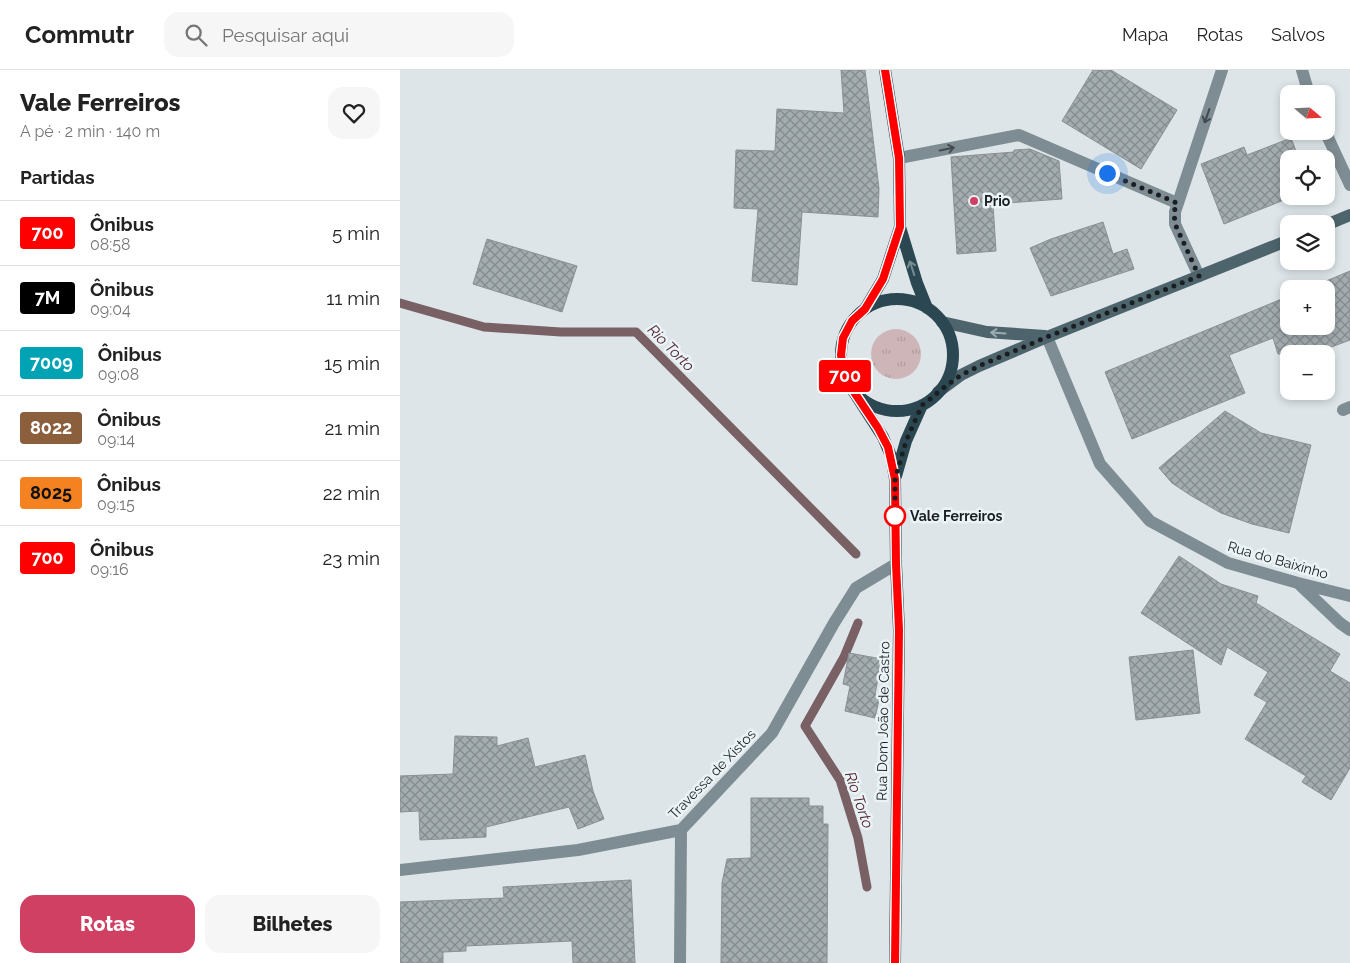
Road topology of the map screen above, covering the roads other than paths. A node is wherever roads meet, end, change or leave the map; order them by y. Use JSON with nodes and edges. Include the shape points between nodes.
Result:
{"nodes":[{"id":1,"x":885,"y":70,"type":"edge"},
{"id":2,"x":1222,"y":70,"type":"edge"},
{"id":3,"x":1302,"y":70,"type":"edge"},
{"id":4,"x":1306,"y":85,"type":"edge"},
{"id":5,"x":1329,"y":140,"type":"edge"},
{"id":6,"x":899,"y":158,"type":"junction"},
{"id":7,"x":1350,"y":184,"type":"edge"},
{"id":8,"x":1177,"y":203,"type":"junction"},
{"id":9,"x":1350,"y":215,"type":"edge"},
{"id":10,"x":1335,"y":221,"type":"edge"},
{"id":11,"x":900,"y":227,"type":"junction"},
{"id":12,"x":1280,"y":244,"type":"edge"},
{"id":13,"x":1199,"y":276,"type":"junction"},
{"id":14,"x":927,"y":308,"type":"junction"},
{"id":15,"x":865,"y":309,"type":"junction"},
{"id":16,"x":942,"y":322,"type":"junction"},
{"id":17,"x":1047,"y":337,"type":"junction"},
{"id":18,"x":852,"y":389,"type":"junction"},
{"id":19,"x":938,"y":392,"type":"junction"},
{"id":20,"x":922,"y":405,"type":"junction"},
{"id":21,"x":895,"y":479,"type":"junction"},
{"id":22,"x":896,"y":564,"type":"junction"},
{"id":23,"x":1298,"y":583,"type":"junction"},
{"id":24,"x":1350,"y":596,"type":"edge"},
{"id":25,"x":1350,"y":630,"type":"edge"},
{"id":26,"x":681,"y":830,"type":"junction"},
{"id":27,"x":400,"y":870,"type":"edge"},
{"id":28,"x":680,"y":963,"type":"edge"},
{"id":29,"x":896,"y":963,"type":"edge"}],
"edges":[{"from":1,"to":6,"type":"main road"},
{"from":2,"to":8,"type":"street","one_way":true},
{"from":3,"to":4,"type":"street"},
{"from":5,"to":7,"type":"street"},
{"from":6,"to":8,"type":"street","one_way":true,"via":[[1019,135]]},
{"from":6,"to":11,"type":"main road"},
{"from":8,"to":13,"type":"street","via":[[1175,224]]},
{"from":9,"to":10,"type":"main road"},
{"from":14,"to":11,"type":"main road","one_way":true},
{"from":11,"to":15,"type":"main road","via":[[883,279]]},
{"from":12,"to":13,"type":"main road"},
{"from":13,"to":17,"type":"main road"},
{"from":14,"to":15,"type":"main road","via":[[899,299],[881,301]]},
{"from":14,"to":16,"type":"main road"},
{"from":15,"to":18,"type":"main road","via":[[852,321],[843,338],[844,373]]},
{"from":17,"to":16,"type":"main road","one_way":true,"via":[[986,332]]},
{"from":16,"to":19,"type":"main road","via":[[949,334],[952,361],[949,375]]},
{"from":17,"to":19,"type":"main road","via":[[961,375]]},
{"from":17,"to":23,"type":"street","name":"Rua do Baixinho","via":[[1100,464],[1150,521],[1228,563]]},
{"from":18,"to":20,"type":"main road","via":[[881,409],[909,410]]},
{"from":18,"to":21,"type":"main road","name":"Rua Dom João de Castro","via":[[886,442]]},
{"from":19,"to":20,"type":"main road"},
{"from":20,"to":21,"type":"main road","name":"Rua Dom João de Castro","via":[[906,441]]},
{"from":21,"to":22,"type":"main road","name":"Rua Dom João de Castro"},
{"from":22,"to":26,"type":"street","name":"Travessa de Xistos","via":[[856,588],[772,733]]},
{"from":22,"to":29,"type":"main road","name":"Rua Dom João de Castro","via":[[899,640]]},
{"from":23,"to":24,"type":"street","name":"Rua do Baixinho"},
{"from":23,"to":25,"type":"street"},
{"from":26,"to":27,"type":"street","name":"Travessa de Xistos","via":[[578,850]]},
{"from":26,"to":28,"type":"street"}]}
